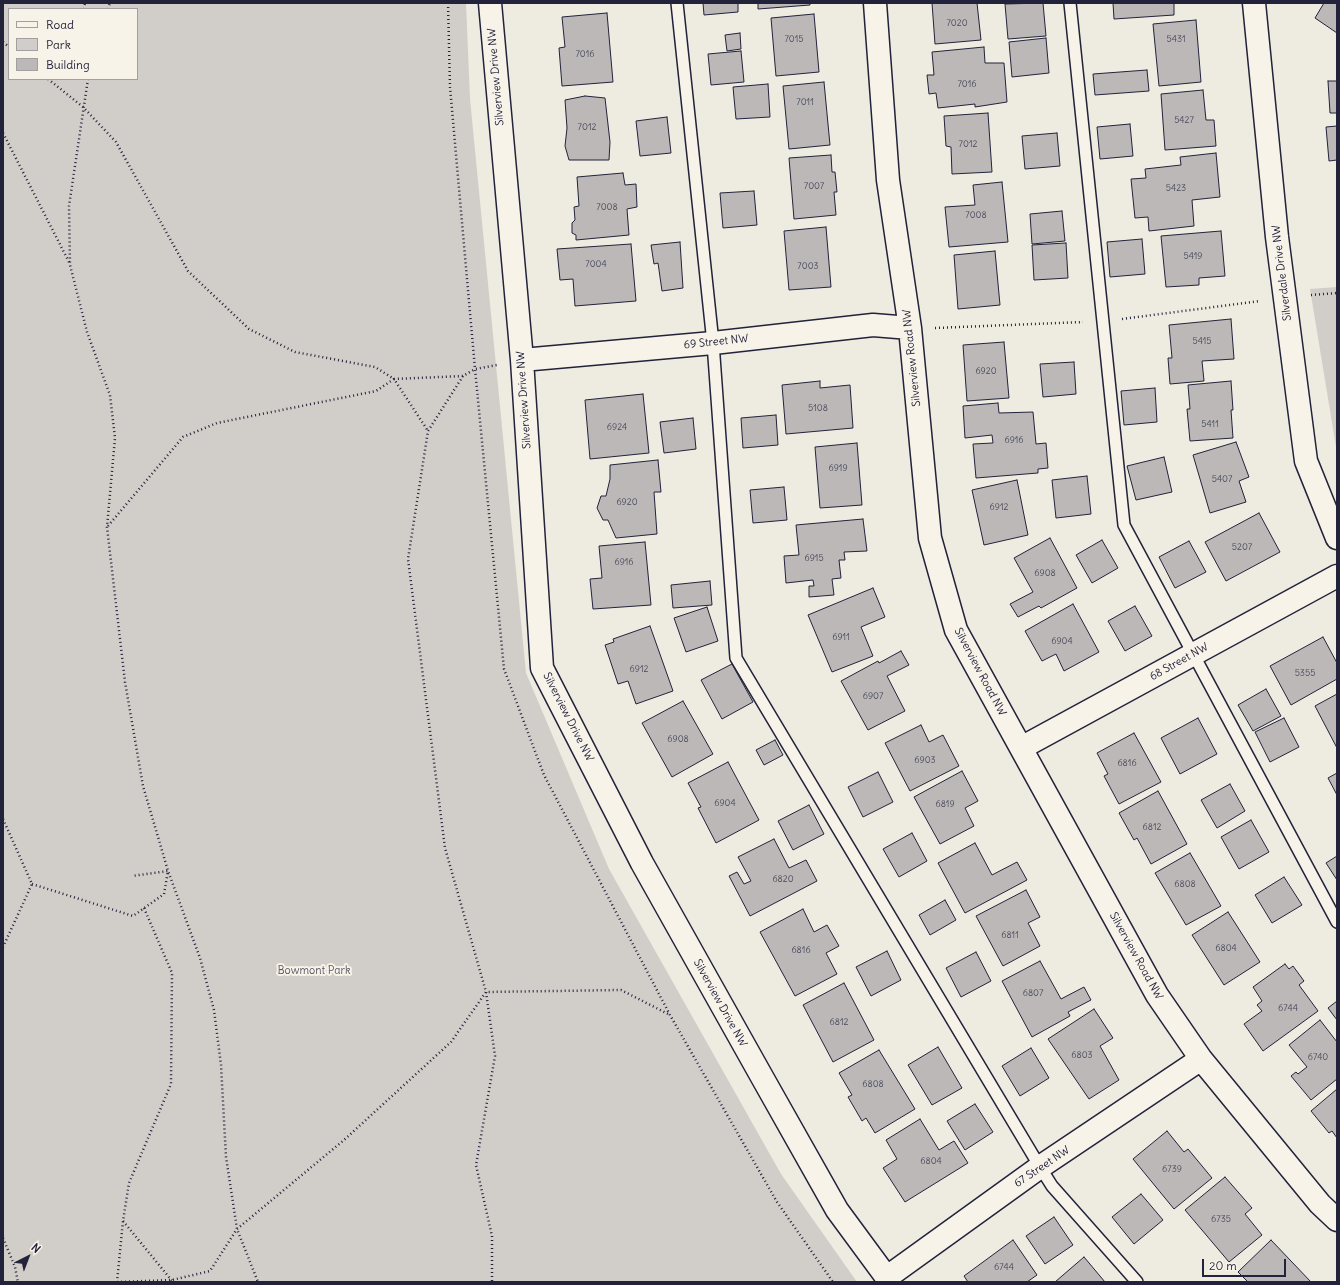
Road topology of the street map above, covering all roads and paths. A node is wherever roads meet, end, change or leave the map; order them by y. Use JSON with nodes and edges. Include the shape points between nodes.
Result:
{"nodes":[{"id":1,"x":448,"y":3,"type":"edge"},
{"id":2,"x":490,"y":3,"type":"edge"},
{"id":3,"x":677,"y":3,"type":"edge"},
{"id":4,"x":876,"y":3,"type":"edge"},
{"id":5,"x":1070,"y":3,"type":"edge"},
{"id":6,"x":1254,"y":3,"type":"edge"},
{"id":7,"x":49,"y":80,"type":"edge"},
{"id":8,"x":88,"y":80,"type":"edge"},
{"id":9,"x":83,"y":107,"type":"junction"},
{"id":10,"x":3,"y":133,"type":"edge"},
{"id":11,"x":70,"y":265,"type":"junction"},
{"id":12,"x":910,"y":328,"type":"junction"},
{"id":13,"x":713,"y":343,"type":"junction"},
{"id":14,"x":522,"y":360,"type":"junction"},
{"id":15,"x":474,"y":369,"type":"junction"},
{"id":16,"x":463,"y":376,"type":"junction"},
{"id":17,"x":394,"y":379,"type":"junction"},
{"id":18,"x":428,"y":431,"type":"junction"},
{"id":19,"x":107,"y":527,"type":"junction"},
{"id":20,"x":1337,"y":538,"type":"edge"},
{"id":21,"x":1337,"y":576,"type":"edge"},
{"id":22,"x":1192,"y":654,"type":"junction"},
{"id":23,"x":1021,"y":748,"type":"junction"},
{"id":24,"x":3,"y":819,"type":"edge"},
{"id":25,"x":168,"y":871,"type":"junction"},
{"id":26,"x":132,"y":876,"type":"dead end"},
{"id":27,"x":32,"y":884,"type":"junction"},
{"id":28,"x":144,"y":908,"type":"junction"},
{"id":29,"x":1337,"y":922,"type":"edge"},
{"id":30,"x":3,"y":946,"type":"edge"},
{"id":31,"x":486,"y":992,"type":"junction"},
{"id":32,"x":670,"y":1014,"type":"dead end"},
{"id":33,"x":1201,"y":1059,"type":"junction"},
{"id":34,"x":1040,"y":1168,"type":"junction"},
{"id":35,"x":1337,"y":1220,"type":"edge"},
{"id":36,"x":123,"y":1221,"type":"junction"},
{"id":37,"x":237,"y":1229,"type":"junction"},
{"id":38,"x":3,"y":1238,"type":"edge"},
{"id":39,"x":888,"y":1280,"type":"edge"},
{"id":40,"x":173,"y":1281,"type":"edge"},
{"id":41,"x":18,"y":1282,"type":"edge"},
{"id":42,"x":117,"y":1282,"type":"edge"},
{"id":43,"x":258,"y":1282,"type":"edge"},
{"id":44,"x":492,"y":1282,"type":"edge"},
{"id":45,"x":1137,"y":1282,"type":"edge"}],
"edges":[{"from":1,"to":15,"type":"path","via":[[450,87]]},
{"from":2,"to":14,"type":"street","name":"Silverview Drive NW"},
{"from":3,"to":13,"type":"lane"},
{"from":4,"to":12,"type":"street","name":"Silverview Road NW","via":[[888,180]]},
{"from":5,"to":22,"type":"lane","via":[[1124,525]]},
{"from":6,"to":20,"type":"street","name":"Silverdale Drive NW","via":[[1280,267],[1306,461]]},
{"from":7,"to":9,"type":"path"},
{"from":8,"to":9,"type":"path"},
{"from":9,"to":11,"type":"path","via":[[69,206]]},
{"from":9,"to":17,"type":"path","via":[[116,142],[188,271],[249,329],[296,352],[375,367]]},
{"from":10,"to":11,"type":"path"},
{"from":11,"to":19,"type":"path","via":[[87,332],[110,396],[115,438]]},
{"from":12,"to":13,"type":"street","name":"69 Street NW","via":[[873,325]]},
{"from":12,"to":23,"type":"street","name":"Silverview Road NW","via":[[930,538],[956,630]]},
{"from":13,"to":14,"type":"street","name":"69 Street NW"},
{"from":13,"to":34,"type":"lane","via":[[736,658]]},
{"from":14,"to":15,"type":"path"},
{"from":14,"to":39,"type":"street","name":"Silverview Drive NW","via":[[542,668],[642,863],[837,1210]]},
{"from":15,"to":16,"type":"path"},
{"from":16,"to":17,"type":"path"},
{"from":16,"to":18,"type":"path"},
{"from":17,"to":18,"type":"path"},
{"from":17,"to":19,"type":"path","via":[[376,391],[217,423],[183,436]]},
{"from":18,"to":31,"type":"path","via":[[408,559],[445,848]]},
{"from":19,"to":25,"type":"path","via":[[126,690],[143,786]]},
{"from":21,"to":22,"type":"street","name":"68 Street NW"},
{"from":22,"to":23,"type":"street","name":"68 Street NW"},
{"from":22,"to":29,"type":"lane"},
{"from":23,"to":33,"type":"street","name":"Silverview Road NW","via":[[1157,995]]},
{"from":24,"to":27,"type":"path"},
{"from":25,"to":26,"type":"path"},
{"from":25,"to":28,"type":"path","via":[[164,894]]},
{"from":25,"to":37,"type":"path","via":[[200,958],[214,1010],[221,1065],[226,1157]]},
{"from":27,"to":28,"type":"path","via":[[133,916]]},
{"from":27,"to":30,"type":"path"},
{"from":28,"to":36,"type":"path","via":[[172,973],[171,1084],[130,1183]]},
{"from":31,"to":32,"type":"path","via":[[621,990]]},
{"from":31,"to":37,"type":"path","via":[[451,1042],[344,1140]]},
{"from":31,"to":44,"type":"path","via":[[495,1056],[476,1165],[492,1236]]},
{"from":33,"to":34,"type":"street","name":"67 Street NW"},
{"from":33,"to":35,"type":"street","name":"Silverview Road NW","via":[[1320,1204]]},
{"from":34,"to":39,"type":"street","name":"67 Street NW"},
{"from":34,"to":45,"type":"lane","via":[[1052,1186]]},
{"from":36,"to":40,"type":"path"},
{"from":36,"to":42,"type":"path"},
{"from":37,"to":40,"type":"path","via":[[210,1271]]},
{"from":37,"to":43,"type":"path"},
{"from":38,"to":41,"type":"path","via":[[15,1267]]},
{"from":40,"to":42,"type":"path"}]}
